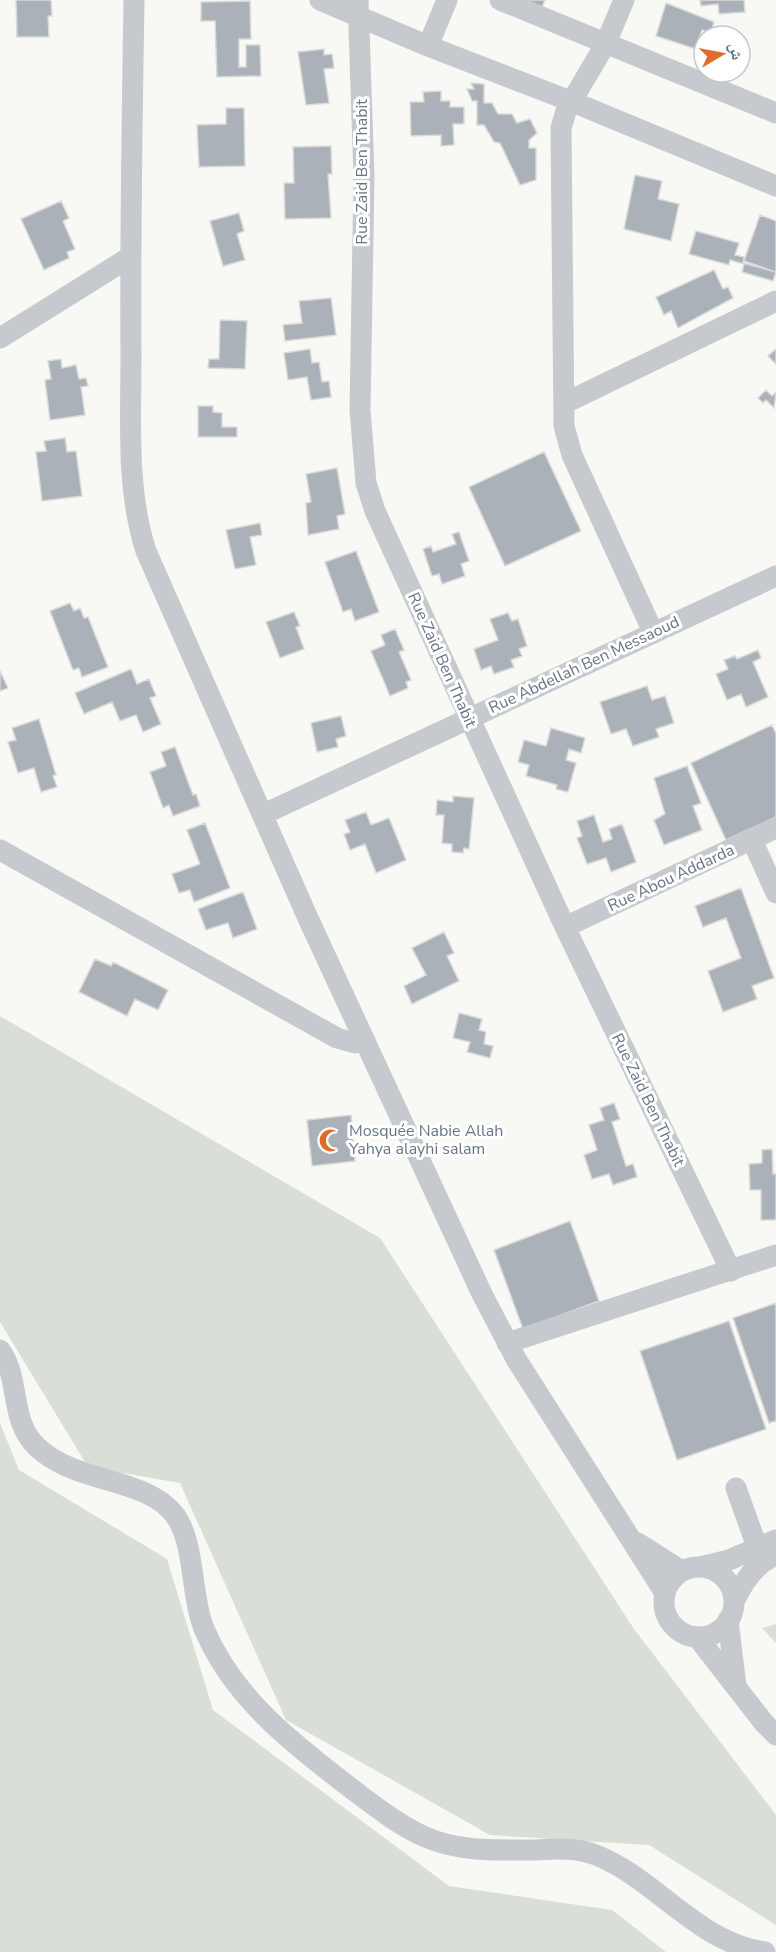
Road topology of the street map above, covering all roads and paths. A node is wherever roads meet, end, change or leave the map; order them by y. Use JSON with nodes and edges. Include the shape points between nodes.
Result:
{"nodes":[{"id":1,"x":134,"y":0,"type":"edge"},
{"id":2,"x":320,"y":0,"type":"edge"},
{"id":3,"x":447,"y":0,"type":"edge"},
{"id":4,"x":500,"y":0,"type":"edge"},
{"id":5,"x":624,"y":0,"type":"edge"},
{"id":6,"x":358,"y":7,"type":"edge"},
{"id":7,"x":606,"y":43,"type":"junction"},
{"id":8,"x":428,"y":46,"type":"junction"},
{"id":9,"x":573,"y":102,"type":"junction"},
{"id":10,"x":776,"y":113,"type":"edge"},
{"id":11,"x":776,"y":186,"type":"edge"},
{"id":12,"x":130,"y":257,"type":"junction"},
{"id":13,"x":776,"y":301,"type":"edge"},
{"id":14,"x":0,"y":338,"type":"edge"},
{"id":15,"x":565,"y":403,"type":"junction"},
{"id":16,"x":776,"y":576,"type":"edge"},
{"id":17,"x":653,"y":632,"type":"junction"},
{"id":18,"x":469,"y":720,"type":"junction"},
{"id":19,"x":262,"y":812,"type":"junction"},
{"id":20,"x":776,"y":828,"type":"edge"},
{"id":21,"x":752,"y":840,"type":"junction"},
{"id":22,"x":0,"y":850,"type":"edge"},
{"id":23,"x":776,"y":893,"type":"edge"},
{"id":24,"x":565,"y":927,"type":"junction"},
{"id":25,"x":365,"y":1040,"type":"junction"},
{"id":26,"x":776,"y":1255,"type":"edge"},
{"id":27,"x":731,"y":1271,"type":"junction"},
{"id":28,"x":507,"y":1343,"type":"junction"},
{"id":29,"x":0,"y":1350,"type":"edge"},
{"id":30,"x":736,"y":1488,"type":"dead end"},
{"id":31,"x":632,"y":1540,"type":"junction"},
{"id":32,"x":770,"y":1547,"type":"edge"},
{"id":33,"x":690,"y":1569,"type":"junction"},
{"id":34,"x":665,"y":1593,"type":"junction"},
{"id":35,"x":731,"y":1611,"type":"junction"},
{"id":36,"x":698,"y":1638,"type":"junction"},
{"id":37,"x":736,"y":1687,"type":"junction"},
{"id":38,"x":776,"y":1735,"type":"edge"},
{"id":39,"x":765,"y":1952,"type":"edge"}],
"edges":[{"from":1,"to":12,"type":"street"},
{"from":2,"to":6,"type":"street"},
{"from":3,"to":8,"type":"street"},
{"from":4,"to":7,"type":"street"},
{"from":5,"to":7,"type":"street"},
{"from":6,"to":8,"type":"street"},
{"from":6,"to":18,"type":"street","name":"Rue Zaid Ben Thabit","via":[[364,177],[360,410],[366,483]]},
{"from":7,"to":9,"type":"street"},
{"from":7,"to":10,"type":"street"},
{"from":8,"to":9,"type":"street"},
{"from":9,"to":11,"type":"street"},
{"from":9,"to":15,"type":"street","via":[[562,120],[560,140]]},
{"from":12,"to":14,"type":"street"},
{"from":12,"to":19,"type":"street","via":[[131,414],[138,522],[152,565]]},
{"from":13,"to":15,"type":"street"},
{"from":15,"to":17,"type":"street","via":[[564,426],[572,455]]},
{"from":16,"to":17,"type":"street","name":"Rue Abdellah Ben Messaoud"},
{"from":17,"to":18,"type":"street","name":"Rue Abdellah Ben Messaoud"},
{"from":18,"to":19,"type":"street","name":"Rue Abdellah Ben Messaoud"},
{"from":18,"to":24,"type":"street","name":"Rue Zaid Ben Thabit"},
{"from":19,"to":25,"type":"street"},
{"from":20,"to":21,"type":"street","name":"Rue Abou Addarda"},
{"from":21,"to":23,"type":"street"},
{"from":21,"to":24,"type":"street","name":"Rue Abou Addarda"},
{"from":22,"to":25,"type":"street","via":[[337,1038]]},
{"from":24,"to":27,"type":"street","name":"Rue Zaid Ben Thabit"},
{"from":25,"to":28,"type":"street"},
{"from":26,"to":27,"type":"street"},
{"from":27,"to":28,"type":"street"},
{"from":28,"to":31,"type":"street"},
{"from":29,"to":39,"type":"street","via":[[11,1373],[21,1423],[36,1447],[66,1468],[150,1496],[172,1511],[185,1538],[205,1631],[218,1654],[246,1696],[283,1735],[317,1762],[392,1819],[423,1836],[470,1849],[561,1848],[596,1856],[618,1867],[704,1929],[733,1944]]},
{"from":30,"to":32,"type":"street"},
{"from":31,"to":33,"type":"street"},
{"from":31,"to":34,"type":"street"},
{"from":32,"to":33,"type":"street"},
{"from":32,"to":35,"type":"street","via":[[743,1582]]},
{"from":33,"to":34,"type":"street","via":[[674,1577]]},
{"from":33,"to":35,"type":"street","via":[[717,1572],[724,1578],[730,1586]]},
{"from":34,"to":36,"type":"street","via":[[669,1620],[681,1633]]},
{"from":35,"to":36,"type":"street","via":[[716,1633]]},
{"from":35,"to":37,"type":"street"},
{"from":36,"to":37,"type":"street"},
{"from":37,"to":38,"type":"street"}]}
